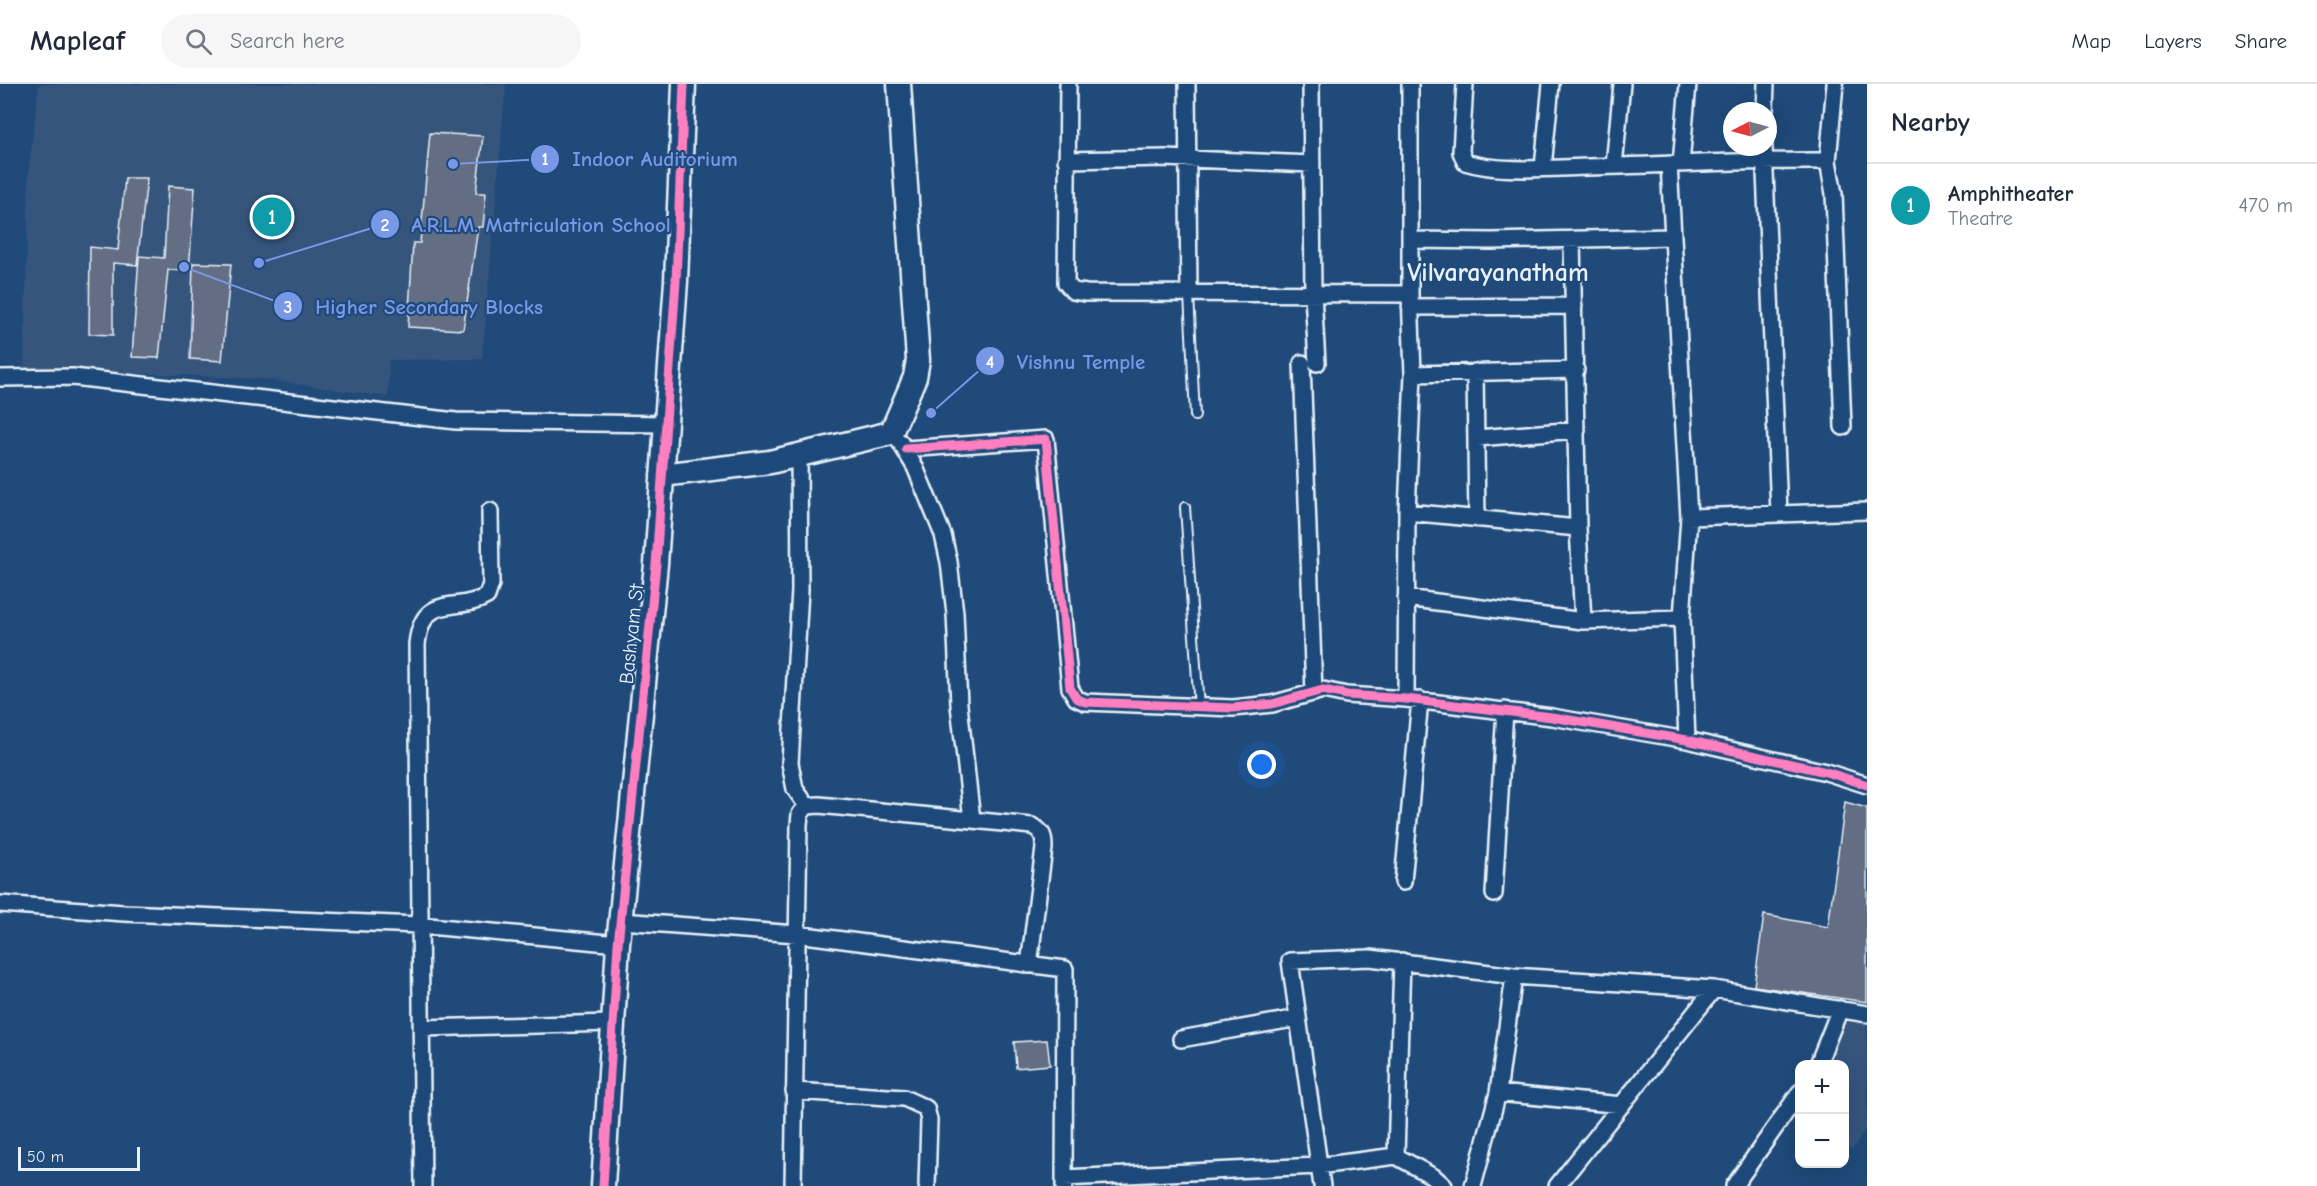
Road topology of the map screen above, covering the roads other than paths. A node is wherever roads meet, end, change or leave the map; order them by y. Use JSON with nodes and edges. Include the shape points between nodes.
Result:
{"nodes":[{"id":1,"x":684,"y":84,"type":"edge"},
{"id":2,"x":899,"y":84,"type":"edge"},
{"id":3,"x":1068,"y":84,"type":"edge"},
{"id":4,"x":1187,"y":84,"type":"edge"},
{"id":5,"x":1311,"y":84,"type":"edge"},
{"id":6,"x":1410,"y":84,"type":"edge"},
{"id":7,"x":1465,"y":84,"type":"edge"},
{"id":8,"x":1551,"y":84,"type":"edge"},
{"id":9,"x":1622,"y":84,"type":"edge"},
{"id":10,"x":1688,"y":84,"type":"edge"},
{"id":11,"x":1766,"y":84,"type":"edge"},
{"id":12,"x":1835,"y":84,"type":"edge"},
{"id":13,"x":1765,"y":102,"type":"edge"},
{"id":14,"x":1777,"y":155,"type":"edge"},
{"id":15,"x":1740,"y":156,"type":"edge"},
{"id":16,"x":1764,"y":156,"type":"edge"},
{"id":17,"x":1186,"y":159,"type":"junction"},
{"id":18,"x":1066,"y":160,"type":"junction"},
{"id":19,"x":1828,"y":161,"type":"junction"},
{"id":20,"x":1312,"y":164,"type":"junction"},
{"id":21,"x":1675,"y":164,"type":"junction"},
{"id":22,"x":1614,"y":166,"type":"junction"},
{"id":23,"x":1543,"y":168,"type":"junction"},
{"id":24,"x":1673,"y":237,"type":"junction"},
{"id":25,"x":1572,"y":239,"type":"junction"},
{"id":26,"x":1412,"y":240,"type":"junction"},
{"id":27,"x":1189,"y":294,"type":"junction"},
{"id":28,"x":1313,"y":294,"type":"junction"},
{"id":29,"x":1410,"y":301,"type":"junction"},
{"id":30,"x":1574,"y":306,"type":"junction"},
{"id":31,"x":1576,"y":370,"type":"junction"},
{"id":32,"x":1475,"y":372,"type":"junction"},
{"id":33,"x":1413,"y":374,"type":"junction"},
{"id":34,"x":0,"y":378,"type":"edge"},
{"id":35,"x":1195,"y":417,"type":"dead end"},
{"id":36,"x":665,"y":424,"type":"junction"},
{"id":37,"x":1842,"y":427,"type":"dead end"},
{"id":38,"x":1577,"y":430,"type":"junction"},
{"id":39,"x":891,"y":433,"type":"junction"},
{"id":40,"x":1477,"y":438,"type":"junction"},
{"id":41,"x":906,"y":449,"type":"junction"},
{"id":42,"x":799,"y":456,"type":"junction"},
{"id":43,"x":662,"y":475,"type":"junction"},
{"id":44,"x":1185,"y":507,"type":"dead end"},
{"id":45,"x":490,"y":511,"type":"dead end"},
{"id":46,"x":1867,"y":511,"type":"edge"},
{"id":47,"x":1407,"y":512,"type":"junction"},
{"id":48,"x":1779,"y":513,"type":"junction"},
{"id":49,"x":1689,"y":517,"type":"junction"},
{"id":50,"x":1477,"y":519,"type":"junction"},
{"id":51,"x":1578,"y":528,"type":"junction"},
{"id":52,"x":1406,"y":598,"type":"junction"},
{"id":53,"x":1682,"y":618,"type":"junction"},
{"id":54,"x":1583,"y":621,"type":"junction"},
{"id":55,"x":1314,"y":693,"type":"junction"},
{"id":56,"x":1413,"y":699,"type":"junction"},
{"id":57,"x":1199,"y":708,"type":"junction"},
{"id":58,"x":1505,"y":710,"type":"junction"},
{"id":59,"x":1687,"y":740,"type":"junction"},
{"id":60,"x":1867,"y":785,"type":"edge"},
{"id":61,"x":807,"y":806,"type":"junction"},
{"id":62,"x":972,"y":820,"type":"junction"},
{"id":63,"x":1403,"y":882,"type":"dead end"},
{"id":64,"x":1494,"y":894,"type":"dead end"},
{"id":65,"x":0,"y":904,"type":"edge"},
{"id":66,"x":621,"y":921,"type":"junction"},
{"id":67,"x":419,"y":925,"type":"junction"},
{"id":68,"x":797,"y":934,"type":"junction"},
{"id":69,"x":618,"y":944,"type":"junction"},
{"id":70,"x":1402,"y":961,"type":"junction"},
{"id":71,"x":1029,"y":964,"type":"junction"},
{"id":72,"x":1514,"y":976,"type":"junction"},
{"id":73,"x":1714,"y":989,"type":"junction"},
{"id":74,"x":1840,"y":1009,"type":"junction"},
{"id":75,"x":1867,"y":1014,"type":"edge"},
{"id":76,"x":1298,"y":1018,"type":"junction"},
{"id":77,"x":612,"y":1023,"type":"junction"},
{"id":78,"x":421,"y":1028,"type":"junction"},
{"id":79,"x":1181,"y":1039,"type":"dead end"},
{"id":80,"x":1820,"y":1060,"type":"edge"},
{"id":81,"x":794,"y":1092,"type":"junction"},
{"id":82,"x":1498,"y":1093,"type":"junction"},
{"id":83,"x":1795,"y":1099,"type":"edge"},
{"id":84,"x":1622,"y":1105,"type":"junction"},
{"id":85,"x":1396,"y":1155,"type":"junction"},
{"id":86,"x":1318,"y":1166,"type":"junction"},
{"id":87,"x":1064,"y":1182,"type":"edge"},
{"id":88,"x":423,"y":1186,"type":"edge"},
{"id":89,"x":603,"y":1186,"type":"edge"},
{"id":90,"x":793,"y":1186,"type":"edge"},
{"id":91,"x":927,"y":1186,"type":"edge"},
{"id":92,"x":1322,"y":1186,"type":"edge"},
{"id":93,"x":1444,"y":1186,"type":"edge"},
{"id":94,"x":1473,"y":1186,"type":"edge"},
{"id":95,"x":1557,"y":1186,"type":"edge"},
{"id":96,"x":1734,"y":1186,"type":"edge"}],
"edges":[{"from":1,"to":36,"type":"street","name":"Bashyam St","via":[[676,281]]},
{"from":2,"to":39,"type":"street","via":[[918,360],[915,377]]},
{"from":3,"to":18,"type":"street"},
{"from":4,"to":17,"type":"street"},
{"from":5,"to":20,"type":"street"},
{"from":6,"to":26,"type":"street"},
{"from":7,"to":23,"type":"street","via":[[1461,152],[1465,162],[1476,166]]},
{"from":8,"to":23,"type":"street"},
{"from":9,"to":22,"type":"street"},
{"from":10,"to":21,"type":"street"},
{"from":11,"to":13,"type":"street"},
{"from":12,"to":19,"type":"street"},
{"from":14,"to":19,"type":"street"},
{"from":15,"to":21,"type":"street"},
{"from":16,"to":48,"type":"street"},
{"from":17,"to":18,"type":"street"},
{"from":17,"to":20,"type":"street"},
{"from":17,"to":27,"type":"street"},
{"from":18,"to":27,"type":"street","via":[[1066,283],[1073,291]]},
{"from":19,"to":37,"type":"street","via":[[1834,194]]},
{"from":20,"to":28,"type":"street"},
{"from":21,"to":22,"type":"street"},
{"from":21,"to":24,"type":"street"},
{"from":22,"to":23,"type":"street"},
{"from":24,"to":25,"type":"street"},
{"from":24,"to":49,"type":"street"},
{"from":25,"to":26,"type":"street"},
{"from":25,"to":30,"type":"street"},
{"from":26,"to":29,"type":"street"},
{"from":27,"to":28,"type":"street"},
{"from":27,"to":35,"type":"lane"},
{"from":28,"to":29,"type":"street"},
{"from":28,"to":55,"type":"street","via":[[1310,363]]},
{"from":29,"to":30,"type":"street"},
{"from":29,"to":33,"type":"street"},
{"from":30,"to":31,"type":"street"},
{"from":31,"to":32,"type":"street"},
{"from":31,"to":38,"type":"street"},
{"from":32,"to":33,"type":"street"},
{"from":32,"to":40,"type":"street"},
{"from":33,"to":47,"type":"street"},
{"from":34,"to":36,"type":"street","via":[[73,377],[456,421]]},
{"from":36,"to":43,"type":"street","name":"Bashyam St"},
{"from":38,"to":40,"type":"street"},
{"from":38,"to":51,"type":"street"},
{"from":39,"to":41,"type":"street"},
{"from":39,"to":42,"type":"street"},
{"from":40,"to":50,"type":"street"},
{"from":41,"to":57,"type":"street","via":[[1046,439],[1070,688],[1076,698],[1085,702]]},
{"from":41,"to":62,"type":"street","via":[[943,535],[949,562]]},
{"from":42,"to":43,"type":"street"},
{"from":42,"to":61,"type":"street","via":[[800,590],[790,762],[795,789]]},
{"from":43,"to":66,"type":"street","name":"Bashyam St"},
{"from":44,"to":57,"type":"lane"},
{"from":45,"to":67,"type":"street","via":[[491,584],[487,596],[478,602],[440,606],[418,628]]},
{"from":46,"to":48,"type":"street"},
{"from":47,"to":50,"type":"street"},
{"from":47,"to":52,"type":"street"},
{"from":48,"to":49,"type":"street"},
{"from":49,"to":53,"type":"street"},
{"from":50,"to":51,"type":"street"},
{"from":51,"to":54,"type":"street"},
{"from":52,"to":54,"type":"street"},
{"from":52,"to":56,"type":"street"},
{"from":53,"to":54,"type":"street"},
{"from":53,"to":59,"type":"street"},
{"from":55,"to":56,"type":"street","via":[[1323,690]]},
{"from":55,"to":57,"type":"street","via":[[1272,704]]},
{"from":56,"to":58,"type":"street"},
{"from":56,"to":63,"type":"street"},
{"from":58,"to":59,"type":"street"},
{"from":58,"to":64,"type":"street"},
{"from":59,"to":60,"type":"street"},
{"from":61,"to":62,"type":"street"},
{"from":61,"to":68,"type":"street","via":[[800,814],[799,825]]},
{"from":62,"to":71,"type":"street","via":[[1032,826],[1044,838]]},
{"from":65,"to":67,"type":"street"},
{"from":66,"to":68,"type":"street"},
{"from":66,"to":69,"type":"street","name":"Bashyam St"},
{"from":67,"to":69,"type":"street"},
{"from":67,"to":78,"type":"street"},
{"from":68,"to":71,"type":"street"},
{"from":68,"to":81,"type":"street"},
{"from":69,"to":77,"type":"street","name":"Bashyam St"},
{"from":70,"to":72,"type":"street"},
{"from":70,"to":76,"type":"street","via":[[1290,961]]},
{"from":70,"to":85,"type":"street"},
{"from":71,"to":87,"type":"street","via":[[1065,969]]},
{"from":72,"to":73,"type":"street"},
{"from":72,"to":82,"type":"street"},
{"from":73,"to":74,"type":"street"},
{"from":73,"to":84,"type":"street"},
{"from":74,"to":75,"type":"street"},
{"from":74,"to":80,"type":"street"},
{"from":76,"to":79,"type":"street"},
{"from":76,"to":86,"type":"street"},
{"from":77,"to":78,"type":"street"},
{"from":77,"to":89,"type":"street","name":"Bashyam St"},
{"from":78,"to":88,"type":"street"},
{"from":81,"to":90,"type":"street"},
{"from":81,"to":91,"type":"street","via":[[904,1098],[926,1108]]},
{"from":82,"to":84,"type":"street"},
{"from":82,"to":94,"type":"street"},
{"from":83,"to":96,"type":"street"},
{"from":84,"to":95,"type":"street"},
{"from":85,"to":86,"type":"street"},
{"from":85,"to":93,"type":"street"},
{"from":86,"to":87,"type":"street"},
{"from":86,"to":92,"type":"street"}]}
